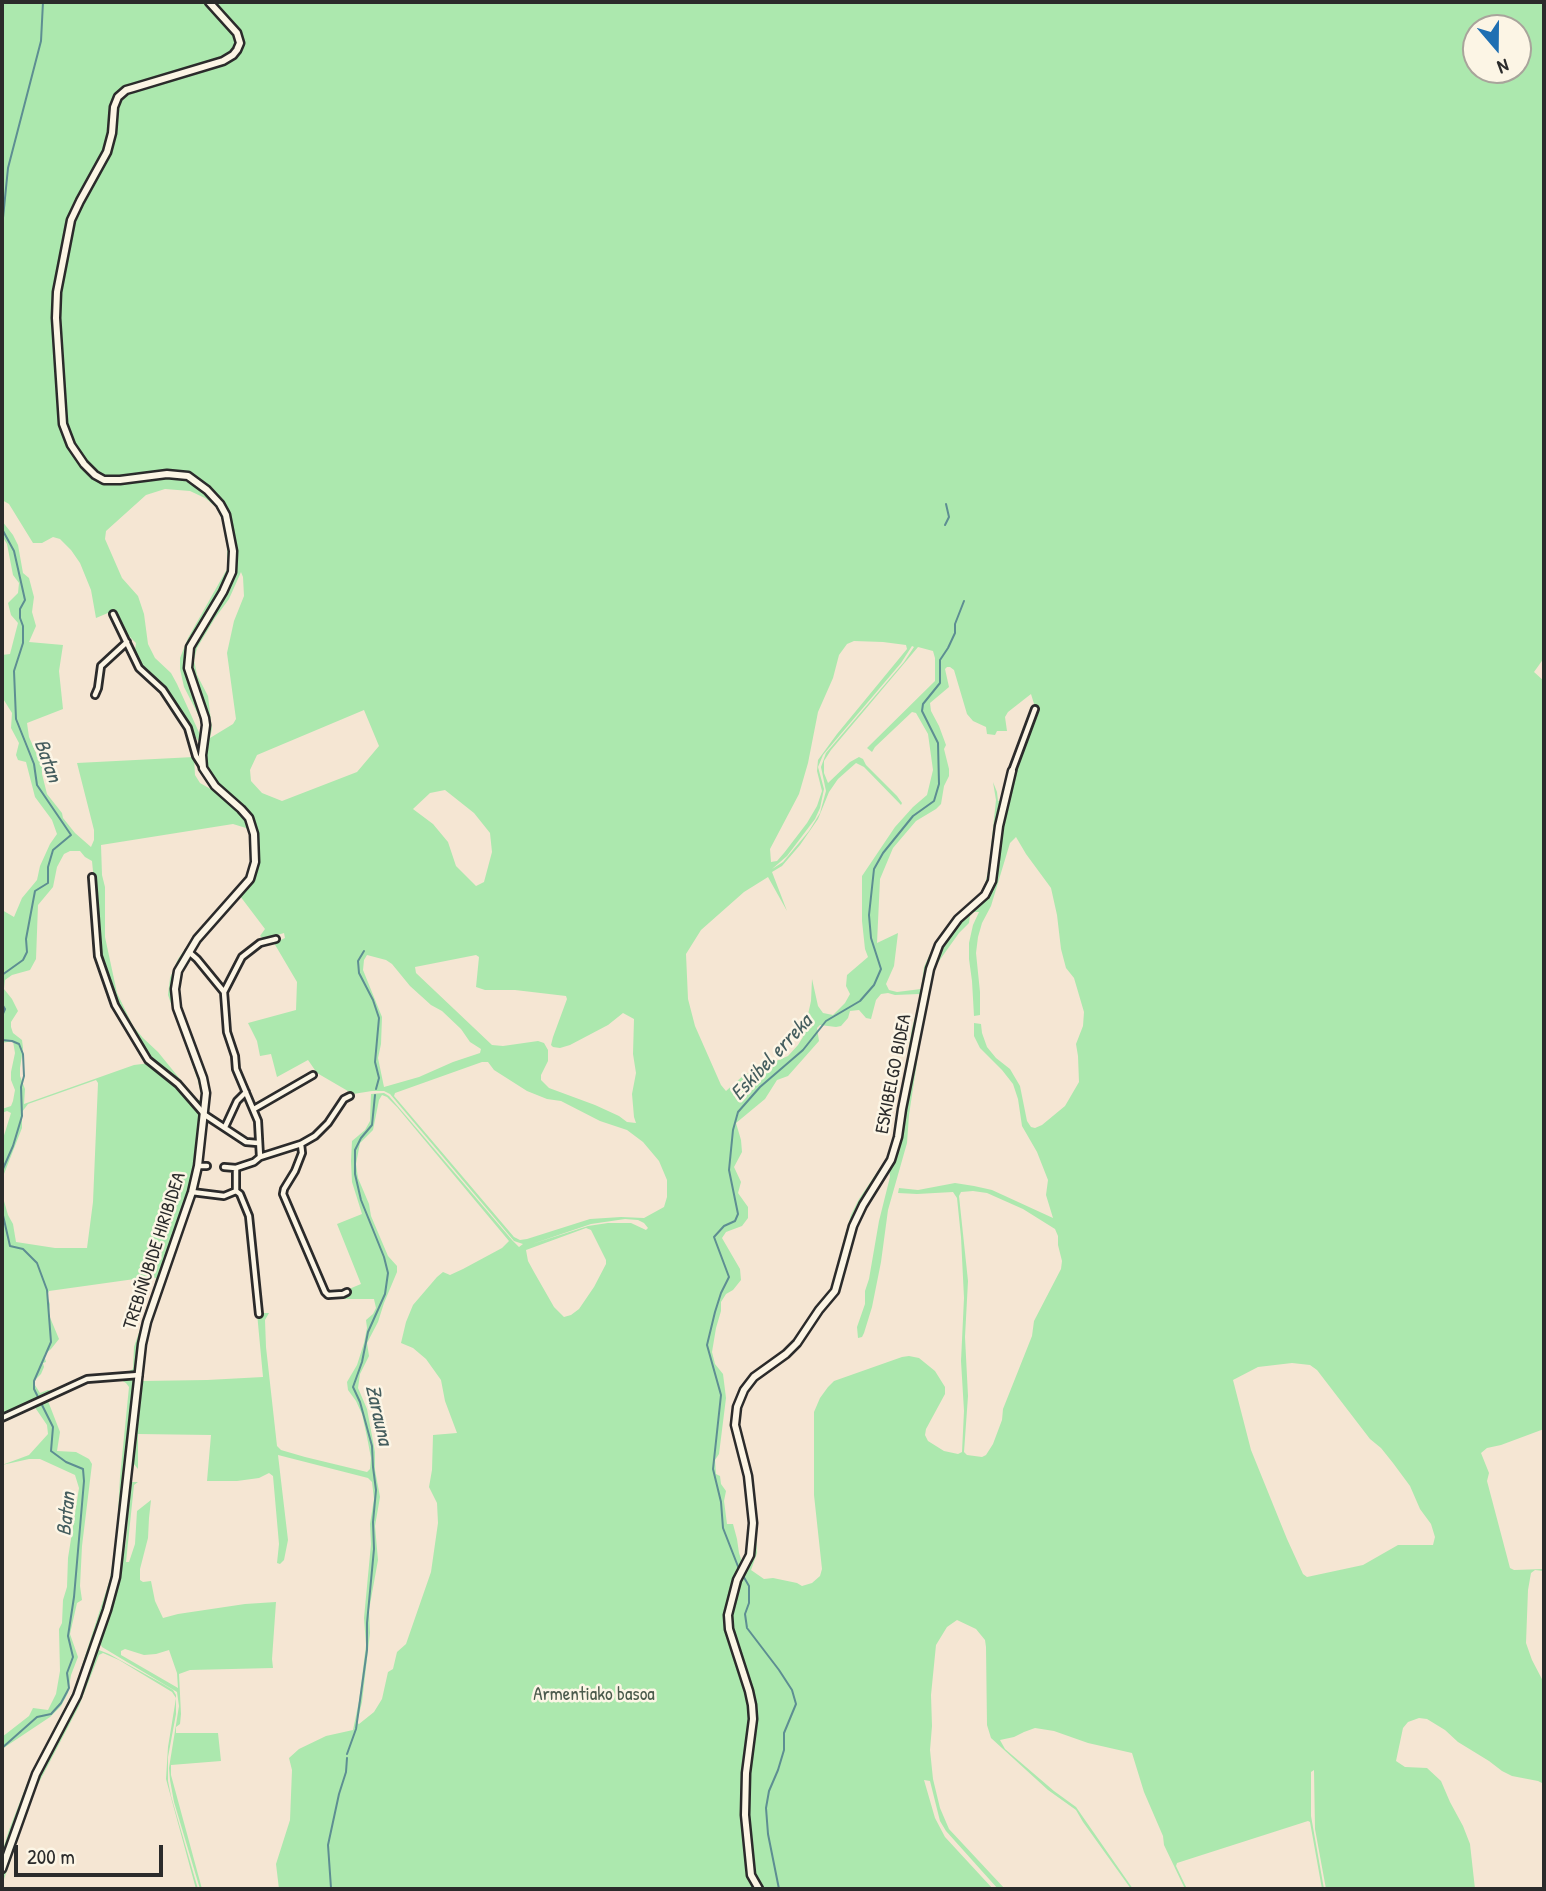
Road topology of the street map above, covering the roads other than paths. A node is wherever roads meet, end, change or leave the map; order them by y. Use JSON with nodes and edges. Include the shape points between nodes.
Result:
{"nodes":[{"id":1,"x":209,"y":2,"type":"edge"},
{"id":2,"x":113,"y":614,"type":"dead end"},
{"id":3,"x":127,"y":642,"type":"junction"},
{"id":4,"x":95,"y":695,"type":"dead end"},
{"id":5,"x":1035,"y":709,"type":"dead end"},
{"id":6,"x":203,"y":768,"type":"junction"},
{"id":7,"x":1012,"y":771,"type":"joint"},
{"id":8,"x":92,"y":877,"type":"dead end"},
{"id":9,"x":276,"y":939,"type":"dead end"},
{"id":10,"x":188,"y":951,"type":"junction"},
{"id":11,"x":224,"y":992,"type":"junction"},
{"id":12,"x":313,"y":1075,"type":"dead end"},
{"id":13,"x":246,"y":1092,"type":"junction"},
{"id":14,"x":350,"y":1096,"type":"dead end"},
{"id":15,"x":254,"y":1109,"type":"junction"},
{"id":16,"x":205,"y":1115,"type":"junction"},
{"id":17,"x":225,"y":1127,"type":"junction"},
{"id":18,"x":258,"y":1143,"type":"junction"},
{"id":19,"x":301,"y":1144,"type":"junction"},
{"id":20,"x":260,"y":1157,"type":"junction"},
{"id":21,"x":198,"y":1166,"type":"junction"},
{"id":22,"x":207,"y":1166,"type":"dead end"},
{"id":23,"x":224,"y":1167,"type":"dead end"},
{"id":24,"x":236,"y":1168,"type":"junction"},
{"id":25,"x":236,"y":1191,"type":"junction"},
{"id":26,"x":192,"y":1192,"type":"junction"},
{"id":27,"x":346,"y":1292,"type":"dead end"},
{"id":28,"x":259,"y":1314,"type":"dead end"},
{"id":29,"x":139,"y":1375,"type":"junction"},
{"id":30,"x":2,"y":1418,"type":"edge"},
{"id":31,"x":2,"y":1869,"type":"edge"},
{"id":32,"x":759,"y":1889,"type":"edge"}],
"edges":[{"from":1,"to":6,"type":"street","via":[[237,33],[237,50],[223,61],[126,90],[118,97],[107,152],[71,219],[56,311],[63,424],[84,464],[104,480],[175,473],[188,476],[208,489],[226,515],[232,572],[193,641],[187,661],[205,718]]},
{"from":2,"to":3,"type":"street"},
{"from":3,"to":4,"type":"street","via":[[101,666]]},
{"from":3,"to":6,"type":"street","via":[[139,668],[176,709]]},
{"from":5,"to":7,"type":"street"},
{"from":6,"to":10,"type":"street","name":"TREBIÑUBIDE HIRIBIDEA","via":[[249,818],[256,856],[250,879]]},
{"from":7,"to":32,"type":"street","name":"ESKIBELGO BIDEA","via":[[992,881],[985,895],[958,919],[939,945],[930,969],[898,1137],[891,1160],[853,1226],[835,1292],[797,1343],[754,1377],[737,1407],[734,1425],[746,1466],[753,1523],[750,1555],[737,1580],[728,1615],[752,1705],[744,1815],[751,1875]]},
{"from":8,"to":16,"type":"street","via":[[98,956],[115,1005],[148,1060],[178,1084]]},
{"from":9,"to":11,"type":"street","via":[[245,953]]},
{"from":10,"to":11,"type":"street"},
{"from":10,"to":16,"type":"street","name":"TREBIÑUBIDE HIRIBIDEA","via":[[175,989],[203,1078]]},
{"from":11,"to":13,"type":"street","via":[[227,1032]]},
{"from":12,"to":15,"type":"street"},
{"from":13,"to":15,"type":"street"},
{"from":13,"to":17,"type":"street"},
{"from":14,"to":19,"type":"street","via":[[328,1124]]},
{"from":15,"to":18,"type":"street"},
{"from":16,"to":17,"type":"street"},
{"from":16,"to":21,"type":"street","name":"TREBIÑUBIDE HIRIBIDEA"},
{"from":17,"to":18,"type":"street","via":[[246,1142]]},
{"from":18,"to":20,"type":"street"},
{"from":19,"to":20,"type":"street"},
{"from":19,"to":27,"type":"street","via":[[302,1153],[283,1194],[325,1292]]},
{"from":20,"to":24,"type":"street"},
{"from":21,"to":22,"type":"street"},
{"from":21,"to":26,"type":"street","name":"TREBIÑUBIDE HIRIBIDEA"},
{"from":23,"to":24,"type":"street"},
{"from":24,"to":25,"type":"street"},
{"from":25,"to":26,"type":"street","via":[[224,1196]]},
{"from":25,"to":28,"type":"street","via":[[249,1216]]},
{"from":26,"to":29,"type":"street","name":"TREBIÑUBIDE HIRIBIDEA","via":[[147,1322]]},
{"from":29,"to":30,"type":"street","via":[[87,1378]]},
{"from":29,"to":31,"type":"street","name":"TREBIÑUBIDE HIRIBIDEA","via":[[113,1588],[77,1696],[36,1774]]}]}
